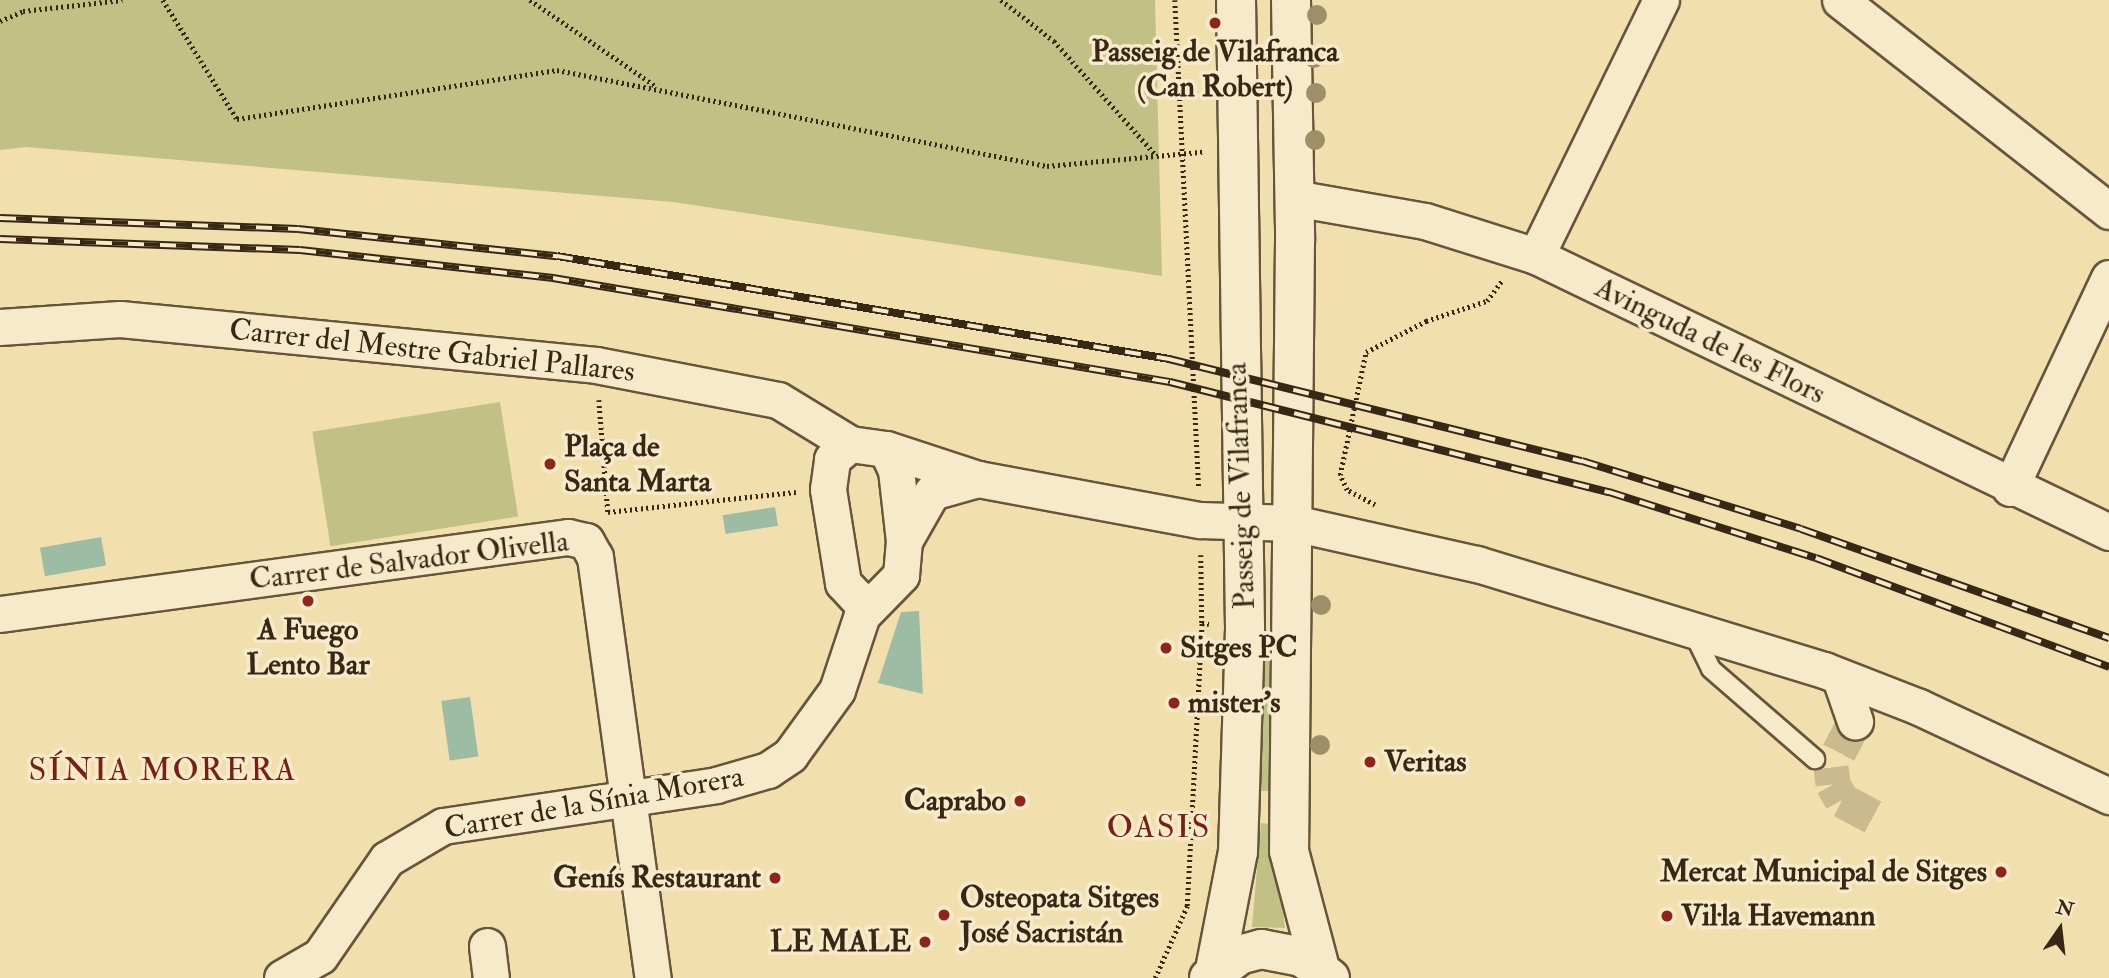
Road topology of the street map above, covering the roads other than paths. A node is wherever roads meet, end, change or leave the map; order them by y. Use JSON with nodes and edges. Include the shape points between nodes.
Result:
{"nodes":[{"id":1,"x":1237,"y":0,"type":"edge"},
{"id":2,"x":1291,"y":0,"type":"edge"},
{"id":3,"x":1661,"y":0,"type":"edge"},
{"id":4,"x":1840,"y":0,"type":"edge"},
{"id":5,"x":1294,"y":198,"type":"junction"},
{"id":6,"x":2104,"y":199,"type":"edge"},
{"id":7,"x":1536,"y":256,"type":"junction"},
{"id":8,"x":2109,"y":278,"type":"edge"},
{"id":9,"x":0,"y":327,"type":"edge"},
{"id":10,"x":850,"y":444,"type":"junction"},
{"id":11,"x":886,"y":449,"type":"junction"},
{"id":12,"x":978,"y":479,"type":"junction"},
{"id":13,"x":2010,"y":488,"type":"junction"},
{"id":14,"x":1246,"y":522,"type":"junction"},
{"id":15,"x":1293,"y":523,"type":"junction"},
{"id":16,"x":2109,"y":532,"type":"edge"},
{"id":17,"x":905,"y":541,"type":"junction"},
{"id":18,"x":872,"y":603,"type":"junction"},
{"id":19,"x":0,"y":614,"type":"edge"},
{"id":20,"x":1692,"y":630,"type":"junction"},
{"id":21,"x":1840,"y":678,"type":"junction"},
{"id":22,"x":1855,"y":721,"type":"dead end"},
{"id":23,"x":1815,"y":759,"type":"dead end"},
{"id":24,"x":2109,"y":796,"type":"edge"},
{"id":25,"x":629,"y":798,"type":"junction"},
{"id":26,"x":1325,"y":973,"type":"edge"},
{"id":27,"x":1212,"y":974,"type":"edge"},
{"id":28,"x":282,"y":978,"type":"edge"},
{"id":29,"x":653,"y":978,"type":"edge"}],
"edges":[{"from":1,"to":14,"type":"street","name":"Passeig de Vilafranca","via":[[1236,310]]},
{"from":2,"to":5,"type":"street","name":"Passeig de Vilafranca"},
{"from":3,"to":7,"type":"street"},
{"from":4,"to":6,"type":"street"},
{"from":5,"to":7,"type":"street","name":"Avinguda de les Flors","via":[[1425,221]]},
{"from":5,"to":15,"type":"street","name":"Passeig de Vilafranca"},
{"from":7,"to":13,"type":"street","name":"Avinguda de les Flors"},
{"from":8,"to":13,"type":"street"},
{"from":9,"to":10,"type":"street","name":"Carrer del Mestre Gabriel Pallares","via":[[120,319],[596,366],[778,400]]},
{"from":10,"to":11,"type":"street","name":"Carrer de la Sínia Morera"},
{"from":10,"to":18,"type":"street","via":[[832,459],[828,489],[843,583],[858,599]]},
{"from":11,"to":12,"type":"street","name":"Carrer de la Sínia Morera"},
{"from":11,"to":17,"type":"street","name":"Carrer de la Sínia Morera","via":[[896,470]]},
{"from":12,"to":14,"type":"street","name":"Carrer de la Sínia Morera","via":[[1200,520]]},
{"from":12,"to":17,"type":"street","name":"Carrer de la Sínia Morera","via":[[932,492]]},
{"from":13,"to":16,"type":"street","name":"Avinguda de les Flors"},
{"from":14,"to":15,"type":"street","name":"Carrer de la Sínia Morera"},
{"from":14,"to":27,"type":"street","name":"Passeig de Vilafranca","via":[[1238,852]]},
{"from":15,"to":20,"type":"street","name":"Carrer de la Sínia Morera","via":[[1477,564]]},
{"from":15,"to":26,"type":"street","name":"Passeig de Vilafranca","via":[[1289,851]]},
{"from":17,"to":18,"type":"street","name":"Carrer de la Sínia Morera","via":[[901,575]]},
{"from":18,"to":25,"type":"street","name":"Carrer de la Sínia Morera","via":[[824,715],[790,755],[743,778]]},
{"from":19,"to":25,"type":"street","name":"Carrer de Salvador Olivella","via":[[568,537],[586,541],[595,557]]},
{"from":20,"to":21,"type":"street","name":"Carrer de la Sínia Morera"},
{"from":20,"to":23,"type":"lane","via":[[1711,668]]},
{"from":21,"to":22,"type":"street"},
{"from":21,"to":24,"type":"street","name":"Carrer de la Sínia Morera","via":[[1919,707]]},
{"from":25,"to":28,"type":"street","name":"Carrer de la Sínia Morera","via":[[478,818],[414,840],[387,859],[320,956]]},
{"from":25,"to":29,"type":"street","name":"Carrer de Salvador Olivella"},
{"from":26,"to":27,"type":"street","via":[[1283,950],[1261,949]]}]}
